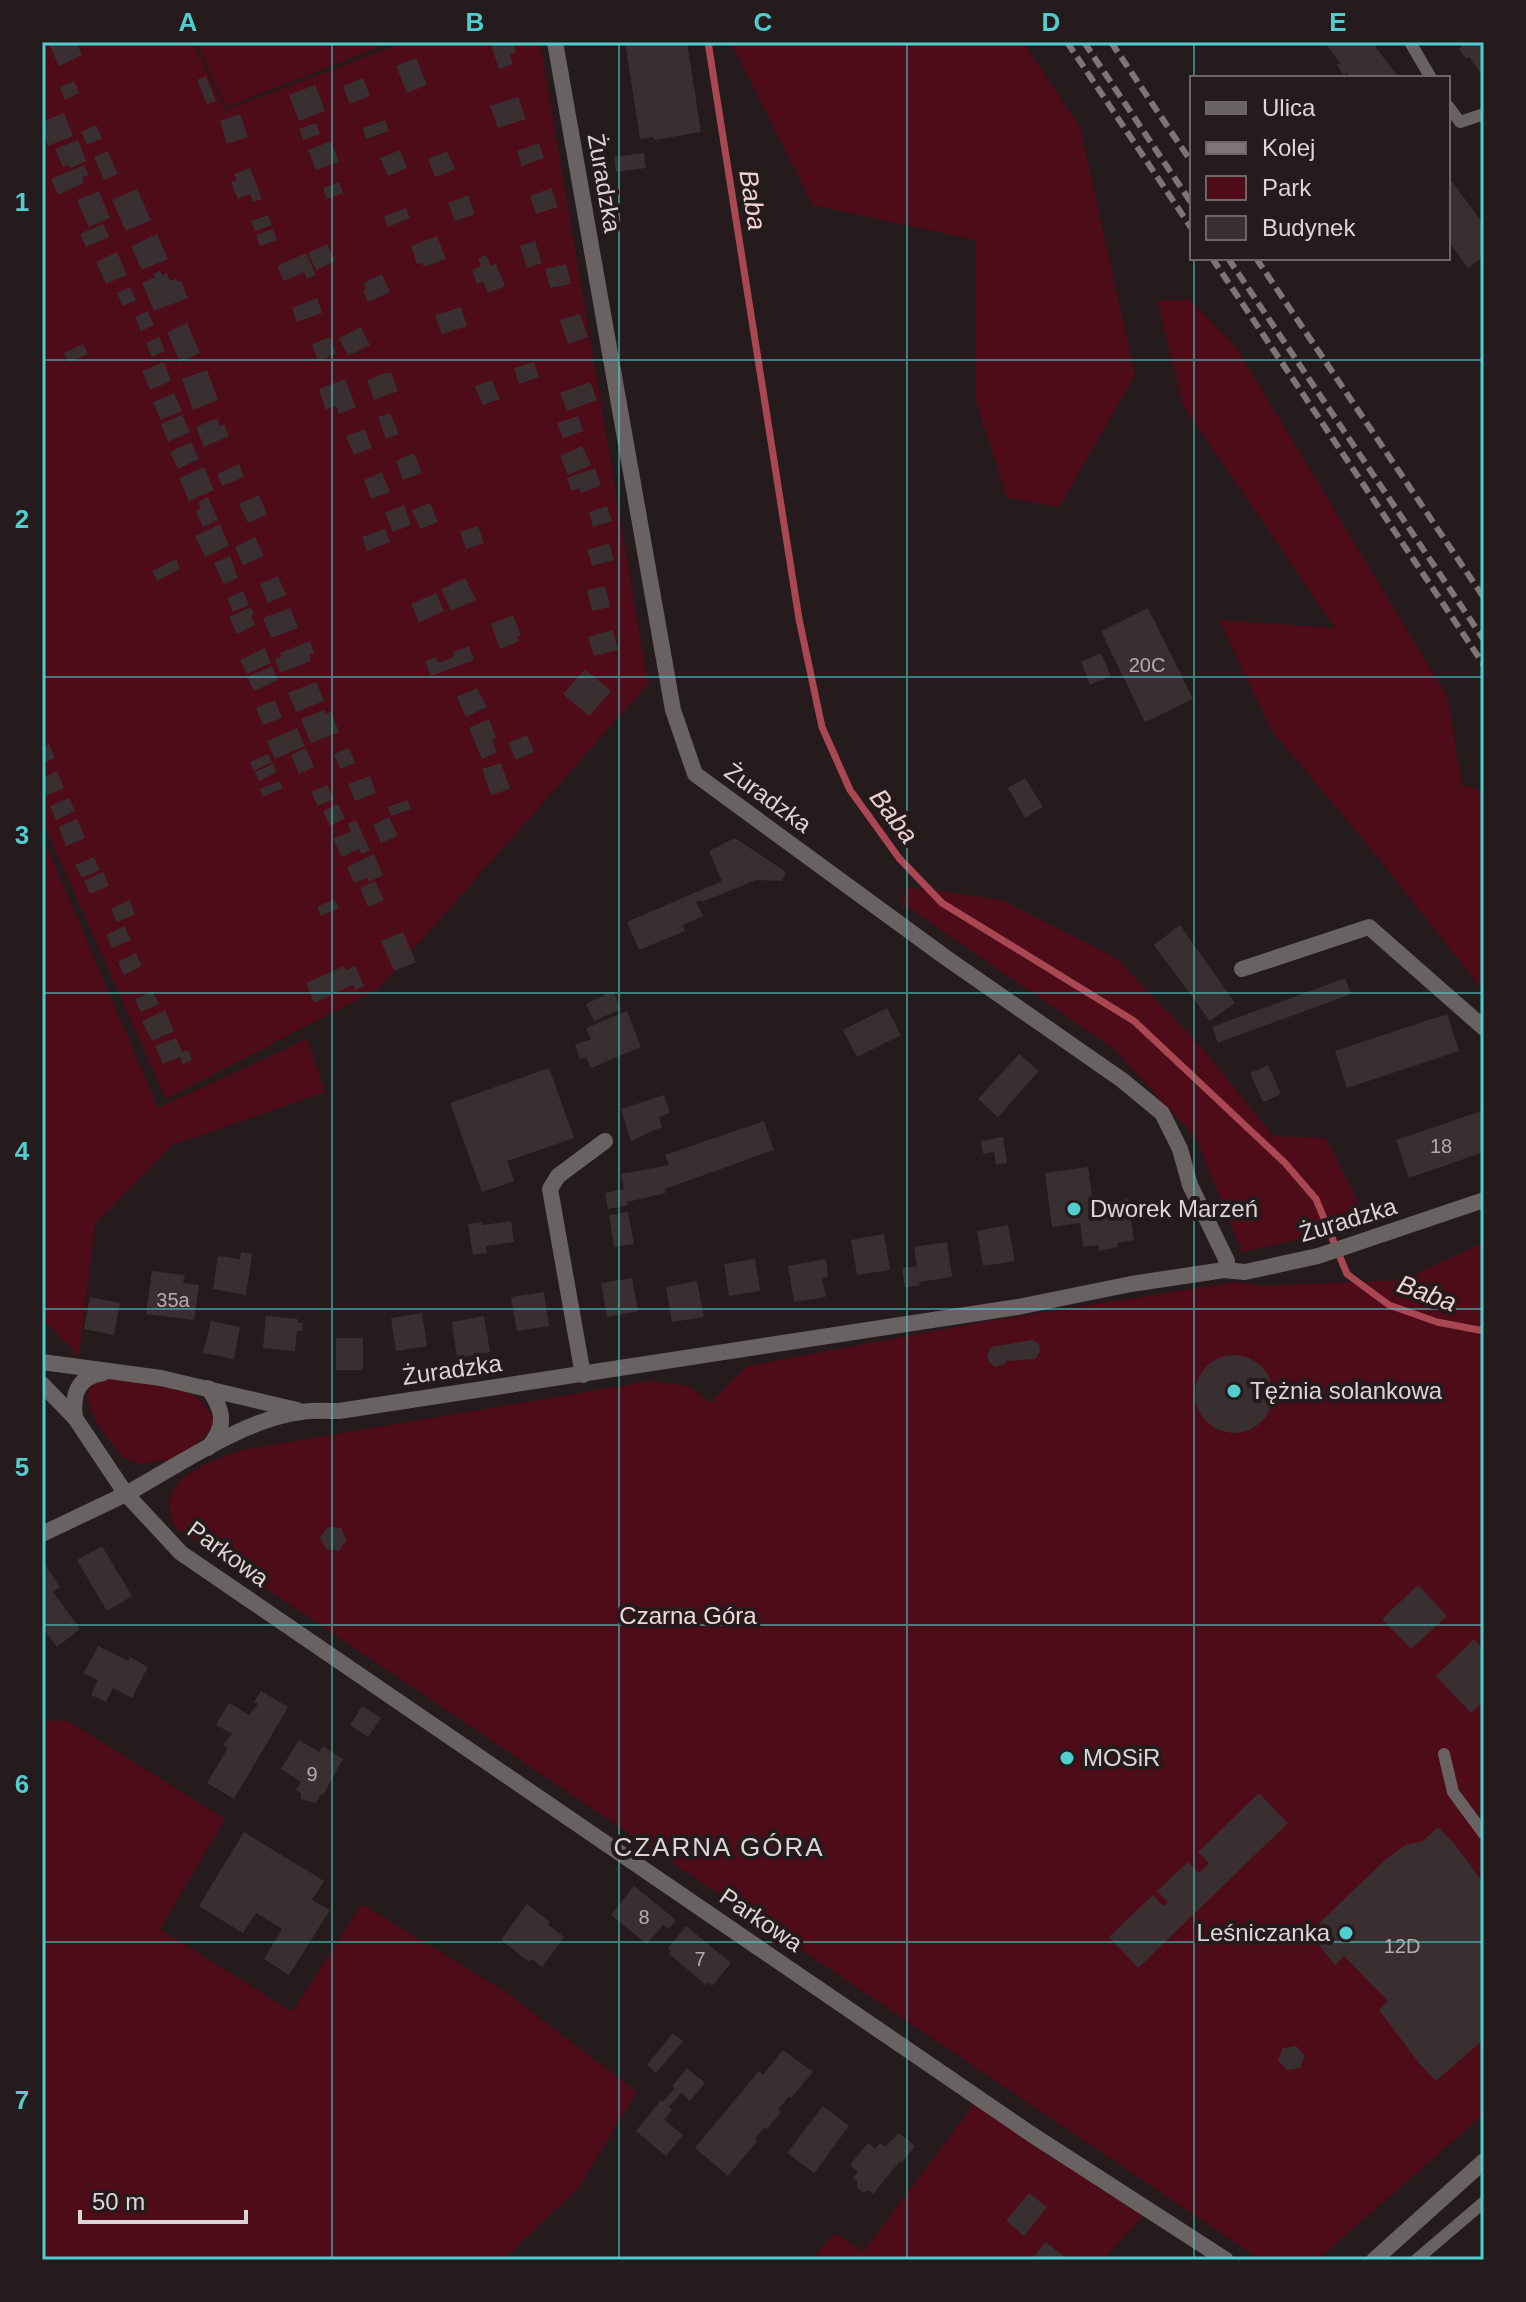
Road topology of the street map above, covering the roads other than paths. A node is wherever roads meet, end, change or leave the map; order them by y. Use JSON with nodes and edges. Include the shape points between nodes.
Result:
{"nodes":[{"id":1,"x":555,"y":42,"type":"edge"},
{"id":2,"x":1410,"y":42,"type":"edge"},
{"id":3,"x":1430,"y":76,"type":"edge"},
{"id":4,"x":1450,"y":109,"type":"edge"},
{"id":5,"x":1484,"y":114,"type":"edge"},
{"id":6,"x":1242,"y":969,"type":"dead end"},
{"id":7,"x":1484,"y":1028,"type":"edge"},
{"id":8,"x":605,"y":1141,"type":"dead end"},
{"id":9,"x":1484,"y":1200,"type":"edge"},
{"id":10,"x":1224,"y":1270,"type":"junction"},
{"id":11,"x":42,"y":1362,"type":"edge"},
{"id":12,"x":113,"y":1371,"type":"junction"},
{"id":13,"x":583,"y":1375,"type":"junction"},
{"id":14,"x":42,"y":1384,"type":"edge"},
{"id":15,"x":208,"y":1388,"type":"junction"},
{"id":16,"x":302,"y":1411,"type":"junction"},
{"id":17,"x":75,"y":1418,"type":"junction"},
{"id":18,"x":207,"y":1449,"type":"junction"},
{"id":19,"x":126,"y":1494,"type":"junction"},
{"id":20,"x":42,"y":1534,"type":"edge"},
{"id":21,"x":1444,"y":1754,"type":"dead end"},
{"id":22,"x":1484,"y":1834,"type":"edge"},
{"id":23,"x":1484,"y":2161,"type":"edge"},
{"id":24,"x":1484,"y":2202,"type":"edge"},
{"id":25,"x":1226,"y":2260,"type":"edge"},
{"id":26,"x":1374,"y":2260,"type":"edge"},
{"id":27,"x":1416,"y":2260,"type":"edge"}],
"edges":[{"from":1,"to":10,"type":"street","name":"Żuradzka","via":[[673,710],[695,774],[1162,1113],[1227,1261]]},
{"from":2,"to":3,"type":"lane"},
{"from":4,"to":5,"type":"lane","via":[[1460,122]]},
{"from":6,"to":7,"type":"street","via":[[1369,927]]},
{"from":8,"to":13,"type":"street","via":[[558,1176],[550,1189]]},
{"from":9,"to":10,"type":"street","name":"Żuradzka","via":[[1318,1256],[1245,1272]]},
{"from":10,"to":13,"type":"street","name":"Żuradzka"},
{"from":11,"to":12,"type":"street"},
{"from":12,"to":15,"type":"street"},
{"from":12,"to":17,"type":"street","via":[[81,1382],[73,1401]]},
{"from":13,"to":16,"type":"street","name":"Żuradzka","via":[[339,1411]]},
{"from":14,"to":17,"type":"street","name":"Parkowa"},
{"from":15,"to":16,"type":"street"},
{"from":15,"to":18,"type":"street","via":[[223,1419]]},
{"from":16,"to":18,"type":"street","via":[[258,1423]]},
{"from":17,"to":19,"type":"street","name":"Parkowa"},
{"from":18,"to":19,"type":"street"},
{"from":19,"to":20,"type":"street"},
{"from":19,"to":25,"type":"street","name":"Parkowa","via":[[181,1553],[1044,2142]]},
{"from":21,"to":22,"type":"lane","via":[[1453,1792]]},
{"from":23,"to":26,"type":"street"},
{"from":24,"to":27,"type":"lane"}]}
